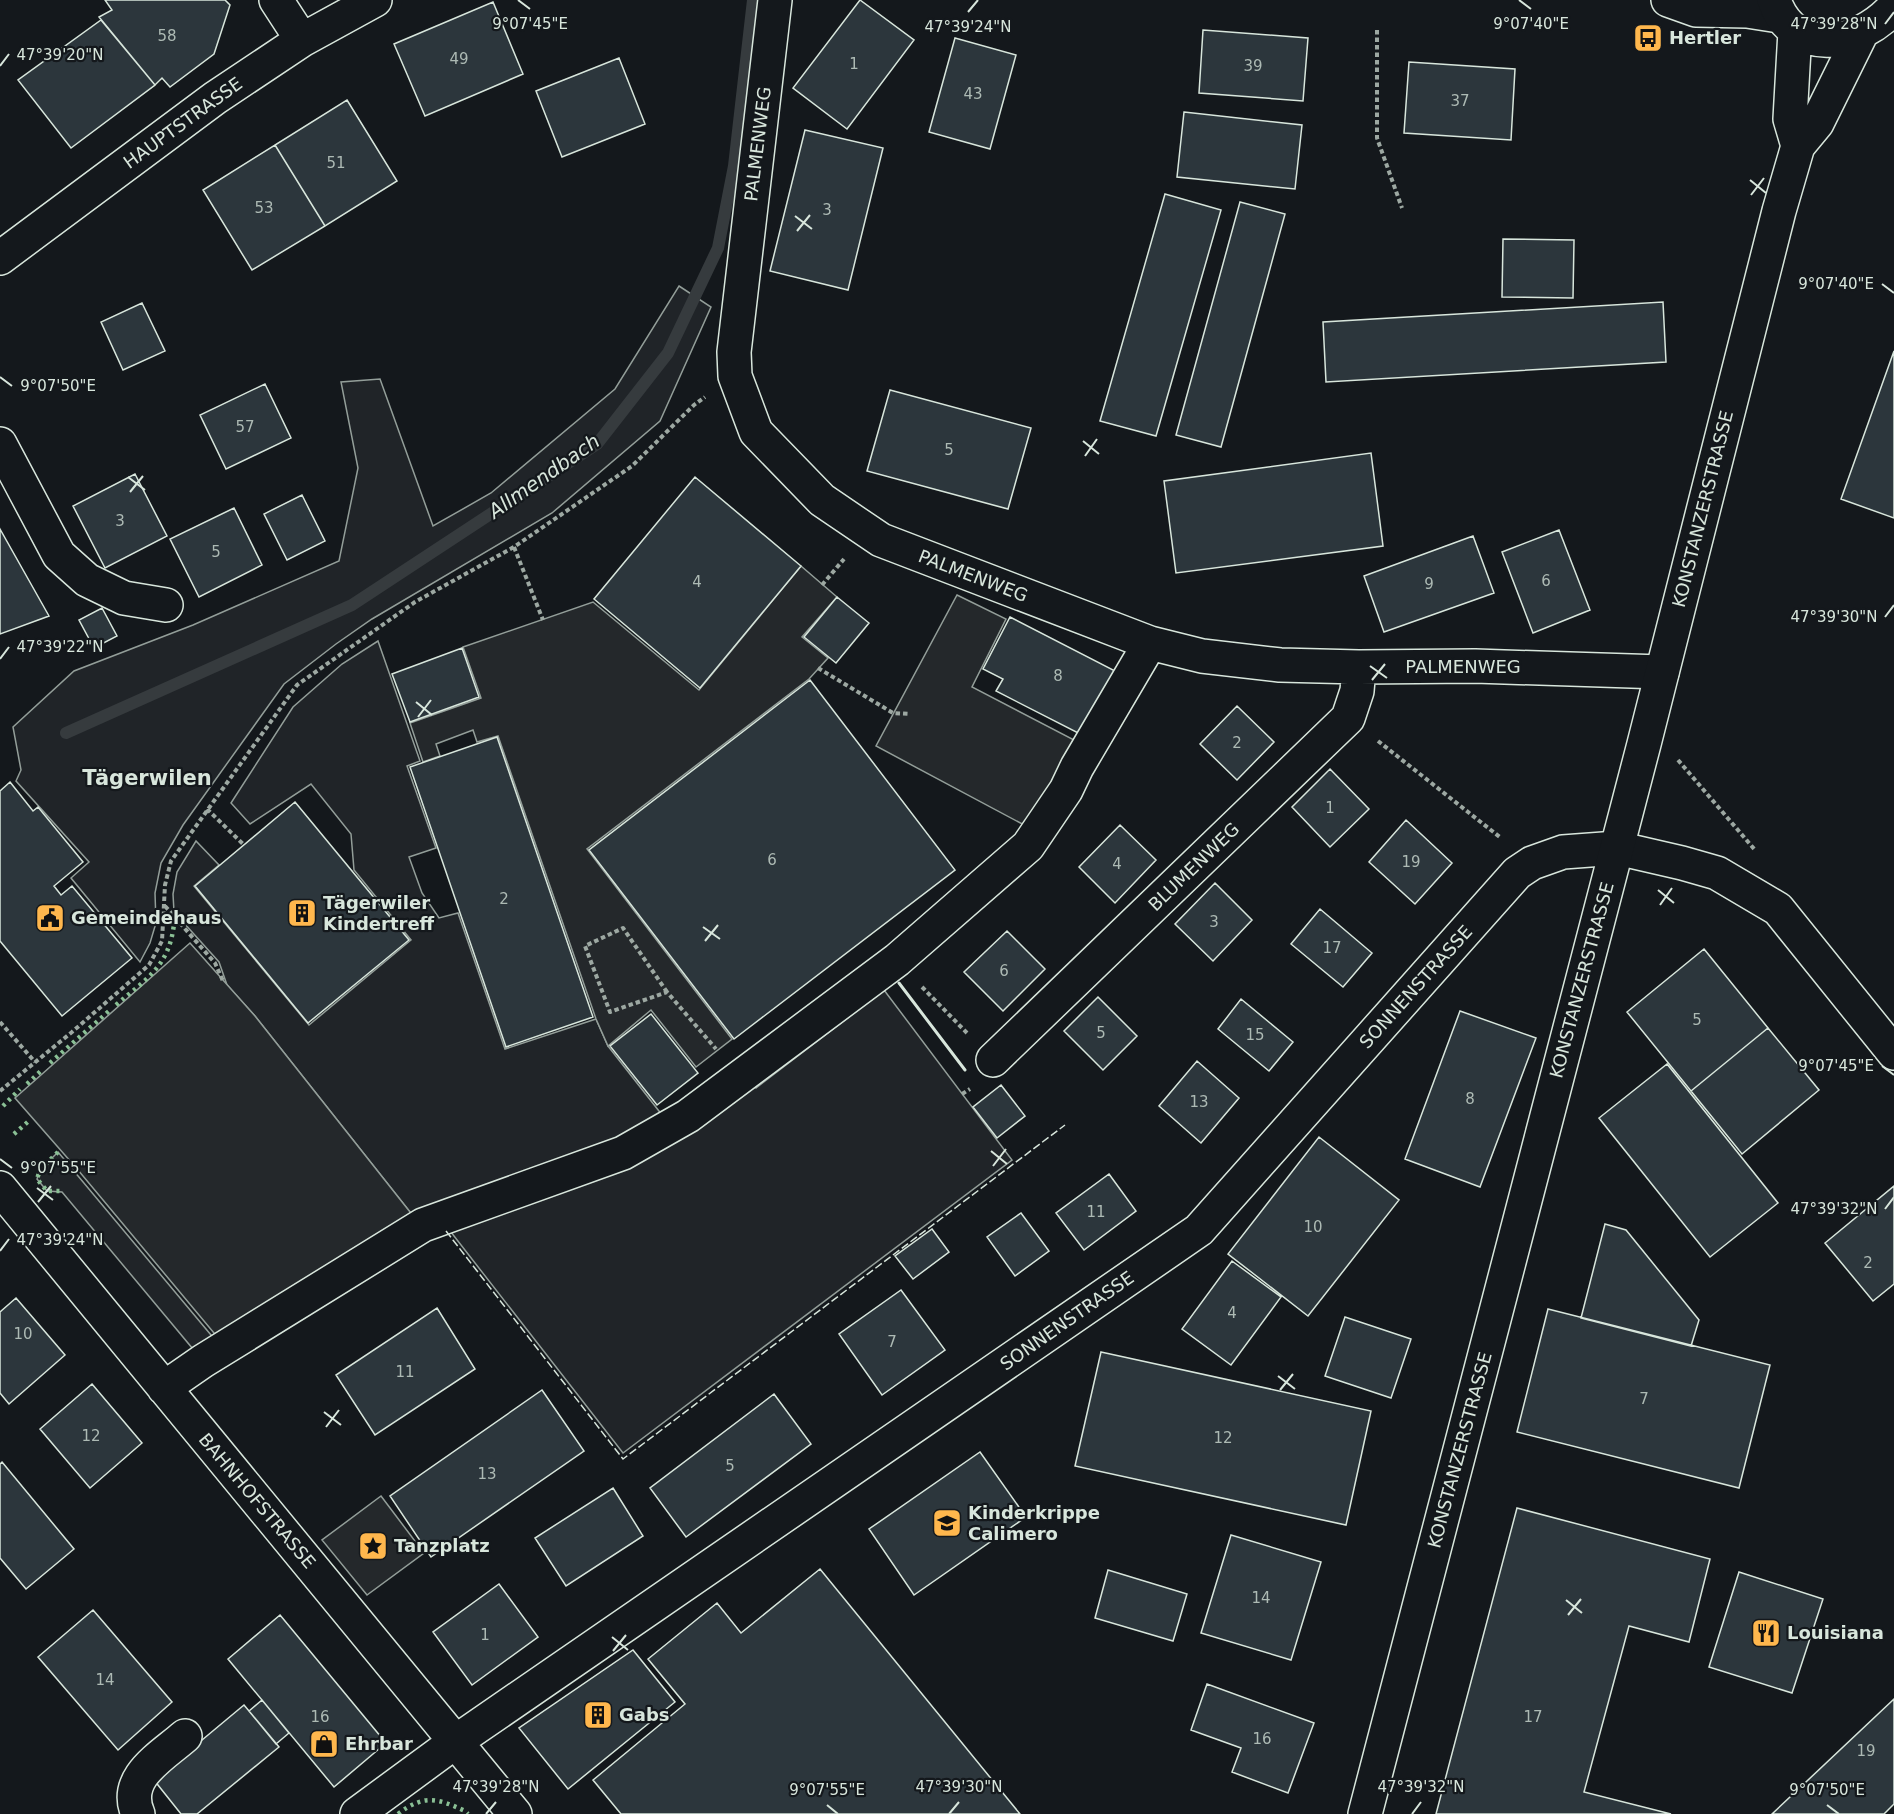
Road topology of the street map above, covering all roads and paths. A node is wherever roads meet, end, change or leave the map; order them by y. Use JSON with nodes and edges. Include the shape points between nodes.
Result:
{"nodes":[{"id":1,"x":276,"y":0,"type":"edge"},
{"id":2,"x":375,"y":0,"type":"edge"},
{"id":3,"x":775,"y":0,"type":"edge"},
{"id":4,"x":1668,"y":0,"type":"edge"},
{"id":5,"x":1894,"y":7,"type":"edge"},
{"id":6,"x":1783,"y":16,"type":"edge"},
{"id":7,"x":1377,"y":30,"type":"dead end"},
{"id":8,"x":1862,"y":32,"type":"junction"},
{"id":9,"x":302,"y":40,"type":"junction"},
{"id":10,"x":1798,"y":146,"type":"junction"},
{"id":11,"x":1402,"y":208,"type":"dead end"},
{"id":12,"x":0,"y":258,"type":"edge"},
{"id":13,"x":735,"y":376,"type":"junction"},
{"id":14,"x":0,"y":444,"type":"edge"},
{"id":15,"x":514,"y":546,"type":"junction"},
{"id":16,"x":166,"y":605,"type":"dead end"},
{"id":17,"x":543,"y":620,"type":"dead end"},
{"id":18,"x":1150,"y":643,"type":"junction"},
{"id":19,"x":1359,"y":667,"type":"junction"},
{"id":20,"x":818,"y":669,"type":"dead end"},
{"id":21,"x":1662,"y":672,"type":"junction"},
{"id":22,"x":910,"y":714,"type":"dead end"},
{"id":23,"x":1348,"y":718,"type":"junction"},
{"id":24,"x":1677,"y":759,"type":"dead end"},
{"id":25,"x":207,"y":809,"type":"junction"},
{"id":26,"x":1504,"y":841,"type":"dead end"},
{"id":27,"x":244,"y":845,"type":"dead end"},
{"id":28,"x":1617,"y":848,"type":"junction"},
{"id":29,"x":1757,"y":853,"type":"dead end"},
{"id":30,"x":165,"y":906,"type":"junction"},
{"id":31,"x":897,"y":960,"type":"junction"},
{"id":32,"x":223,"y":981,"type":"dead end"},
{"id":33,"x":667,"y":992,"type":"junction"},
{"id":34,"x":0,"y":1022,"type":"edge"},
{"id":35,"x":717,"y":1051,"type":"dead end"},
{"id":36,"x":1894,"y":1053,"type":"edge"},
{"id":37,"x":997,"y":1056,"type":"junction"},
{"id":38,"x":35,"y":1062,"type":"junction"},
{"id":39,"x":0,"y":1091,"type":"edge"},
{"id":40,"x":962,"y":1094,"type":"dead end"},
{"id":41,"x":0,"y":1188,"type":"edge"},
{"id":42,"x":164,"y":1388,"type":"junction"},
{"id":43,"x":185,"y":1736,"type":"dead end"},
{"id":44,"x":455,"y":1742,"type":"junction"},
{"id":45,"x":138,"y":1814,"type":"edge"},
{"id":46,"x":357,"y":1814,"type":"edge"},
{"id":47,"x":515,"y":1814,"type":"edge"},
{"id":48,"x":1365,"y":1814,"type":"edge"}],
"edges":[{"from":1,"to":9,"type":"street"},
{"from":2,"to":9,"type":"street","name":"HAUPTSTRASSE"},
{"from":3,"to":13,"type":"street","name":"PALMENWEG","via":[[734,352]]},
{"from":4,"to":6,"type":"street","via":[[1696,10]]},
{"from":5,"to":8,"type":"street"},
{"from":6,"to":8,"type":"street","via":[[1808,38],[1822,41]]},
{"from":6,"to":10,"type":"street","via":[[1790,119]]},
{"from":7,"to":11,"type":"path","via":[[1377,138]]},
{"from":8,"to":10,"type":"street","name":"KONSTANZERSTRASSE","via":[[1817,123]]},
{"from":9,"to":12,"type":"street","name":"HAUPTSTRASSE","via":[[215,98]]},
{"from":10,"to":21,"type":"street","name":"KONSTANZERSTRASSE"},
{"from":13,"to":15,"type":"path","via":[[694,405],[632,466]]},
{"from":13,"to":18,"type":"street","name":"PALMENWEG","via":[[756,432],[822,500],[881,540]]},
{"from":14,"to":16,"type":"street","via":[[59,555],[87,580],[124,598]]},
{"from":15,"to":17,"type":"path"},
{"from":15,"to":25,"type":"path","via":[[415,602],[297,686]]},
{"from":18,"to":19,"type":"street","name":"PALMENWEG","via":[[1202,656]]},
{"from":18,"to":31,"type":"street","via":[[1028,846]]},
{"from":19,"to":21,"type":"street","name":"PALMENWEG"},
{"from":19,"to":23,"type":"street","name":"BLUMENWEG","via":[[1357,691]]},
{"from":20,"to":22,"type":"path","via":[[893,713]]},
{"from":21,"to":28,"type":"street","name":"KONSTANZERSTRASSE"},
{"from":23,"to":26,"type":"path"},
{"from":23,"to":37,"type":"street","name":"BLUMENWEG"},
{"from":24,"to":29,"type":"path"},
{"from":25,"to":27,"type":"path"},
{"from":25,"to":30,"type":"path","via":[[171,861]]},
{"from":28,"to":36,"type":"street","name":"SONNENSTRASSE","via":[[1717,873],[1778,909]]},
{"from":28,"to":44,"type":"street","name":"SONNENSTRASSE","via":[[1563,852],[1517,873],[1199,1230]]},
{"from":28,"to":48,"type":"street","name":"KONSTANZERSTRASSE"},
{"from":30,"to":32,"type":"path","via":[[214,963]]},
{"from":30,"to":38,"type":"path","via":[[162,941],[149,965]]},
{"from":31,"to":37,"type":"path"},
{"from":31,"to":42,"type":"street","via":[[688,1116],[623,1153],[423,1225]]},
{"from":33,"to":33,"type":"path","via":[[622,928],[585,946],[610,1012]]},
{"from":33,"to":35,"type":"path"},
{"from":34,"to":38,"type":"path"},
{"from":37,"to":40,"type":"path","via":[[1000,1068]]},
{"from":38,"to":39,"type":"path"},
{"from":41,"to":42,"type":"street","name":"BAHNHOFSTRASSE"},
{"from":42,"to":44,"type":"street","name":"BAHNHOFSTRASSE"},
{"from":43,"to":45,"type":"street","via":[[140,1775],[133,1797]]},
{"from":44,"to":46,"type":"street","name":"SONNENSTRASSE"},
{"from":44,"to":47,"type":"street","name":"BAHNHOFSTRASSE"}]}
